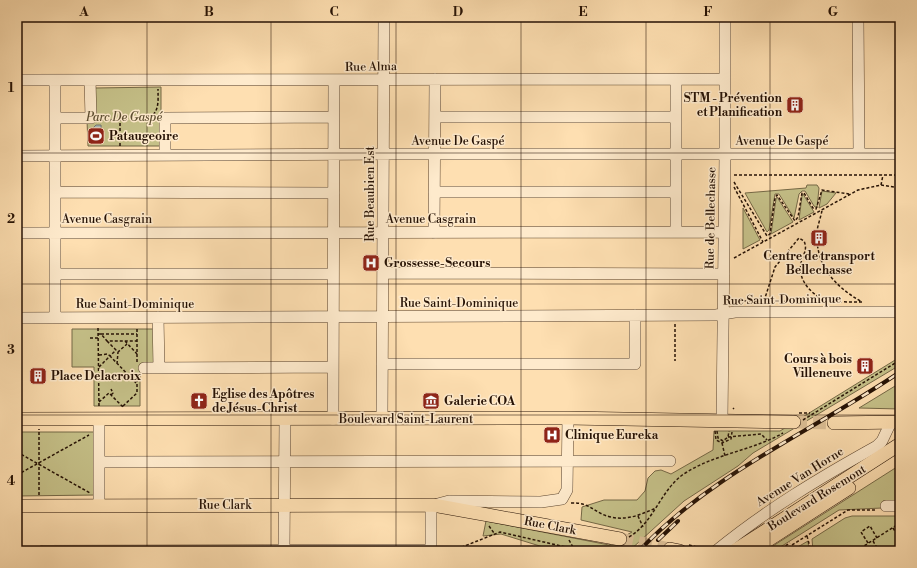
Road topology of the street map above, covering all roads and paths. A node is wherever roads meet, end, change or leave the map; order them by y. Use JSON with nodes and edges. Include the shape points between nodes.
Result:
{"nodes":[{"id":1,"x":384,"y":17,"type":"edge"},
{"id":2,"x":725,"y":17,"type":"edge"},
{"id":3,"x":858,"y":17,"type":"edge"},
{"id":4,"x":435,"y":79,"type":"junction"},
{"id":5,"x":676,"y":79,"type":"junction"},
{"id":6,"x":725,"y":79,"type":"junction"},
{"id":7,"x":17,"y":80,"type":"edge"},
{"id":8,"x":55,"y":80,"type":"junction"},
{"id":9,"x":90,"y":80,"type":"junction"},
{"id":10,"x":384,"y":80,"type":"junction"},
{"id":11,"x":334,"y":81,"type":"junction"},
{"id":12,"x":158,"y":88,"type":"dead end"},
{"id":13,"x":334,"y":117,"type":"junction"},
{"id":14,"x":435,"y":117,"type":"junction"},
{"id":15,"x":676,"y":117,"type":"junction"},
{"id":16,"x":56,"y":118,"type":"junction"},
{"id":17,"x":100,"y":120,"type":"dead end"},
{"id":18,"x":120,"y":120,"type":"junction"},
{"id":19,"x":120,"y":148,"type":"dead end"},
{"id":20,"x":334,"y":154,"type":"junction"},
{"id":21,"x":384,"y":154,"type":"junction"},
{"id":22,"x":434,"y":154,"type":"junction"},
{"id":23,"x":675,"y":154,"type":"junction"},
{"id":24,"x":725,"y":154,"type":"junction"},
{"id":25,"x":859,"y":154,"type":"junction"},
{"id":26,"x":900,"y":154,"type":"edge"},
{"id":27,"x":165,"y":155,"type":"junction"},
{"id":28,"x":17,"y":156,"type":"edge"},
{"id":29,"x":57,"y":156,"type":"junction"},
{"id":30,"x":734,"y":175,"type":"dead end"},
{"id":31,"x":883,"y":175,"type":"junction"},
{"id":32,"x":900,"y":175,"type":"edge"},
{"id":33,"x":734,"y":182,"type":"dead end"},
{"id":34,"x":881,"y":185,"type":"junction"},
{"id":35,"x":734,"y":187,"type":"dead end"},
{"id":36,"x":900,"y":188,"type":"edge"},
{"id":37,"x":56,"y":192,"type":"junction"},
{"id":38,"x":434,"y":192,"type":"junction"},
{"id":39,"x":675,"y":192,"type":"junction"},
{"id":40,"x":334,"y":193,"type":"junction"},
{"id":41,"x":849,"y":194,"type":"junction"},
{"id":42,"x":816,"y":210,"type":"junction"},
{"id":43,"x":822,"y":210,"type":"junction"},
{"id":44,"x":817,"y":212,"type":"junction"},
{"id":45,"x":795,"y":220,"type":"junction"},
{"id":46,"x":796,"y":224,"type":"junction"},
{"id":47,"x":56,"y":232,"type":"junction"},
{"id":48,"x":333,"y":232,"type":"junction"},
{"id":49,"x":383,"y":232,"type":"junction"},
{"id":50,"x":434,"y":232,"type":"junction"},
{"id":51,"x":676,"y":232,"type":"junction"},
{"id":52,"x":724,"y":232,"type":"junction"},
{"id":53,"x":17,"y":234,"type":"edge"},
{"id":54,"x":767,"y":236,"type":"junction"},
{"id":55,"x":768,"y":239,"type":"junction"},
{"id":56,"x":763,"y":242,"type":"junction"},
{"id":57,"x":734,"y":258,"type":"dead end"},
{"id":58,"x":383,"y":273,"type":"junction"},
{"id":59,"x":56,"y":274,"type":"junction"},
{"id":60,"x":333,"y":274,"type":"junction"},
{"id":61,"x":724,"y":274,"type":"junction"},
{"id":62,"x":734,"y":301,"type":"dead end"},
{"id":63,"x":764,"y":301,"type":"junction"},
{"id":64,"x":825,"y":301,"type":"junction"},
{"id":65,"x":900,"y":312,"type":"edge"},
{"id":66,"x":726,"y":313,"type":"junction"},
{"id":67,"x":635,"y":315,"type":"junction"},
{"id":68,"x":333,"y":316,"type":"junction"},
{"id":69,"x":383,"y":316,"type":"junction"},
{"id":70,"x":55,"y":317,"type":"junction"},
{"id":71,"x":158,"y":317,"type":"junction"},
{"id":72,"x":17,"y":318,"type":"edge"},
{"id":73,"x":675,"y":323,"type":"dead end"},
{"id":74,"x":98,"y":328,"type":"dead end"},
{"id":75,"x":100,"y":334,"type":"junction"},
{"id":76,"x":137,"y":334,"type":"dead end"},
{"id":77,"x":90,"y":338,"type":"dead end"},
{"id":78,"x":98,"y":338,"type":"junction"},
{"id":79,"x":107,"y":341,"type":"junction"},
{"id":80,"x":125,"y":341,"type":"junction"},
{"id":81,"x":137,"y":341,"type":"dead end"},
{"id":82,"x":127,"y":344,"type":"junction"},
{"id":83,"x":117,"y":351,"type":"junction"},
{"id":84,"x":137,"y":354,"type":"dead end"},
{"id":85,"x":99,"y":355,"type":"junction"},
{"id":86,"x":110,"y":356,"type":"junction"},
{"id":87,"x":675,"y":360,"type":"dead end"},
{"id":88,"x":117,"y":364,"type":"junction"},
{"id":89,"x":382,"y":364,"type":"junction"},
{"id":90,"x":99,"y":367,"type":"junction"},
{"id":91,"x":144,"y":368,"type":"dead end"},
{"id":92,"x":159,"y":368,"type":"junction"},
{"id":93,"x":333,"y":368,"type":"junction"},
{"id":94,"x":137,"y":384,"type":"dead end"},
{"id":95,"x":111,"y":389,"type":"dead end"},
{"id":96,"x":111,"y":395,"type":"junction"},
{"id":97,"x":129,"y":401,"type":"dead end"},
{"id":98,"x":99,"y":402,"type":"junction"},
{"id":99,"x":99,"y":414,"type":"junction"},
{"id":100,"x":568,"y":418,"type":"junction"},
{"id":101,"x":17,"y":419,"type":"edge"},
{"id":102,"x":285,"y":419,"type":"junction"},
{"id":103,"x":333,"y":419,"type":"junction"},
{"id":104,"x":382,"y":419,"type":"junction"},
{"id":105,"x":794,"y":422,"type":"tunnel mouth"},
{"id":106,"x":896,"y":422,"type":"edge"},
{"id":107,"x":834,"y":423,"type":"tunnel mouth"},
{"id":108,"x":721,"y":425,"type":"junction"},
{"id":109,"x":39,"y":429,"type":"dead end"},
{"id":110,"x":732,"y":429,"type":"dead end"},
{"id":111,"x":91,"y":433,"type":"dead end"},
{"id":112,"x":728,"y":437,"type":"junction"},
{"id":113,"x":731,"y":437,"type":"junction"},
{"id":114,"x":767,"y":440,"type":"dead end"},
{"id":115,"x":722,"y":443,"type":"junction"},
{"id":116,"x":900,"y":444,"type":"edge"},
{"id":117,"x":17,"y":452,"type":"edge"},
{"id":118,"x":900,"y":454,"type":"edge"},
{"id":119,"x":725,"y":456,"type":"dead end"},
{"id":120,"x":284,"y":461,"type":"junction"},
{"id":121,"x":568,"y":461,"type":"junction"},
{"id":122,"x":670,"y":461,"type":"dead end"},
{"id":123,"x":99,"y":462,"type":"junction"},
{"id":124,"x":39,"y":463,"type":"junction"},
{"id":125,"x":17,"y":475,"type":"edge"},
{"id":126,"x":39,"y":497,"type":"dead end"},
{"id":127,"x":562,"y":499,"type":"junction"},
{"id":128,"x":823,"y":499,"type":"junction"},
{"id":129,"x":95,"y":501,"type":"junction"},
{"id":130,"x":284,"y":505,"type":"junction"},
{"id":131,"x":17,"y":506,"type":"edge"},
{"id":132,"x":432,"y":506,"type":"junction"},
{"id":133,"x":886,"y":506,"type":"joint"},
{"id":134,"x":900,"y":506,"type":"edge"},
{"id":135,"x":638,"y":516,"type":"junction"},
{"id":136,"x":491,"y":521,"type":"dead end"},
{"id":137,"x":900,"y":523,"type":"edge"},
{"id":138,"x":643,"y":527,"type":"junction"},
{"id":139,"x":893,"y":528,"type":"junction"},
{"id":140,"x":494,"y":534,"type":"junction"},
{"id":141,"x":807,"y":536,"type":"junction"},
{"id":142,"x":624,"y":538,"type":"joint"},
{"id":143,"x":877,"y":538,"type":"junction"},
{"id":144,"x":900,"y":539,"type":"edge"},
{"id":145,"x":873,"y":540,"type":"junction"},
{"id":146,"x":868,"y":544,"type":"junction"},
{"id":147,"x":611,"y":548,"type":"dead end"},
{"id":148,"x":679,"y":548,"type":"edge"},
{"id":149,"x":701,"y":548,"type":"dead end"},
{"id":150,"x":43,"y":551,"type":"edge"},
{"id":151,"x":284,"y":551,"type":"edge"},
{"id":152,"x":452,"y":551,"type":"edge"},
{"id":153,"x":584,"y":551,"type":"edge"},
{"id":154,"x":605,"y":551,"type":"edge"},
{"id":155,"x":716,"y":551,"type":"edge"},
{"id":156,"x":734,"y":551,"type":"edge"},
{"id":157,"x":751,"y":551,"type":"edge"},
{"id":158,"x":778,"y":551,"type":"edge"},
{"id":159,"x":811,"y":551,"type":"edge"},
{"id":160,"x":856,"y":551,"type":"edge"},
{"id":161,"x":879,"y":551,"type":"edge"}],
"edges":[{"from":1,"to":10,"type":"street","name":"Rue Beaubien Est"},
{"from":2,"to":6,"type":"street","name":"Rue de Bellechasse"},
{"from":3,"to":25,"type":"street"},
{"from":4,"to":5,"type":"street","name":"Rue Alma"},
{"from":4,"to":10,"type":"street","name":"Rue Alma"},
{"from":4,"to":14,"type":"street"},
{"from":5,"to":6,"type":"street","name":"Rue Alma"},
{"from":5,"to":15,"type":"street"},
{"from":6,"to":24,"type":"street","name":"Rue de Bellechasse"},
{"from":7,"to":8,"type":"street","name":"Rue Alma"},
{"from":8,"to":9,"type":"street","name":"Rue Alma"},
{"from":8,"to":16,"type":"street"},
{"from":9,"to":11,"type":"street","name":"Rue Alma"},
{"from":9,"to":16,"type":"street","via":[[91,118]]},
{"from":10,"to":11,"type":"street","name":"Rue Alma"},
{"from":10,"to":21,"type":"street","name":"Rue Beaubien Est"},
{"from":11,"to":13,"type":"street"},
{"from":12,"to":18,"type":"path","via":[[158,109],[155,114],[146,120]]},
{"from":13,"to":20,"type":"street"},
{"from":13,"to":27,"type":"street","via":[[165,118]]},
{"from":14,"to":15,"type":"street"},
{"from":14,"to":22,"type":"street"},
{"from":15,"to":23,"type":"street"},
{"from":16,"to":29,"type":"street"},
{"from":17,"to":18,"type":"path"},
{"from":18,"to":19,"type":"path"},
{"from":20,"to":21,"type":"street","name":"Avenue De Gaspé"},
{"from":20,"to":27,"type":"street","name":"Avenue De Gaspé"},
{"from":20,"to":40,"type":"street"},
{"from":21,"to":22,"type":"street","name":"Avenue De Gaspé"},
{"from":21,"to":49,"type":"street","name":"Rue Beaubien Est"},
{"from":22,"to":23,"type":"street","name":"Avenue De Gaspé"},
{"from":22,"to":38,"type":"street"},
{"from":23,"to":24,"type":"street","name":"Avenue De Gaspé"},
{"from":23,"to":39,"type":"street"},
{"from":24,"to":25,"type":"street","name":"Avenue De Gaspé"},
{"from":24,"to":52,"type":"street","name":"Rue de Bellechasse"},
{"from":25,"to":26,"type":"street","name":"Avenue De Gaspé"},
{"from":27,"to":29,"type":"street","name":"Avenue De Gaspé"},
{"from":28,"to":29,"type":"street","name":"Avenue De Gaspé"},
{"from":29,"to":37,"type":"street"},
{"from":30,"to":31,"type":"path"},
{"from":31,"to":32,"type":"path"},
{"from":31,"to":34,"type":"path"},
{"from":33,"to":54,"type":"path"},
{"from":34,"to":36,"type":"path"},
{"from":34,"to":41,"type":"path"},
{"from":35,"to":56,"type":"path"},
{"from":37,"to":40,"type":"street"},
{"from":37,"to":47,"type":"street"},
{"from":38,"to":39,"type":"street"},
{"from":38,"to":50,"type":"street"},
{"from":39,"to":51,"type":"street"},
{"from":40,"to":48,"type":"street"},
{"from":41,"to":42,"type":"path","via":[[822,190]]},
{"from":41,"to":43,"type":"path"},
{"from":42,"to":44,"type":"path"},
{"from":42,"to":45,"type":"path","via":[[802,193],[798,217]]},
{"from":43,"to":44,"type":"path"},
{"from":43,"to":64,"type":"path","via":[[817,238],[822,262],[840,288],[862,302]]},
{"from":44,"to":46,"type":"path"},
{"from":45,"to":46,"type":"path"},
{"from":45,"to":54,"type":"path","via":[[777,195],[770,234]]},
{"from":46,"to":55,"type":"path"},
{"from":47,"to":48,"type":"street","name":"Avenue Casgrain"},
{"from":47,"to":53,"type":"street","name":"Avenue Casgrain"},
{"from":47,"to":59,"type":"street"},
{"from":48,"to":49,"type":"street","name":"Avenue Casgrain"},
{"from":48,"to":60,"type":"street"},
{"from":49,"to":50,"type":"street","name":"Avenue Casgrain"},
{"from":49,"to":58,"type":"street","name":"Rue Beaubien Est"},
{"from":50,"to":51,"type":"street","name":"Avenue Casgrain"},
{"from":51,"to":52,"type":"street","name":"Avenue Casgrain"},
{"from":52,"to":61,"type":"street","name":"Rue de Bellechasse"},
{"from":54,"to":55,"type":"path"},
{"from":55,"to":56,"type":"path"},
{"from":56,"to":57,"type":"path"},
{"from":58,"to":61,"type":"street"},
{"from":58,"to":69,"type":"street","name":"Rue Beaubien Est"},
{"from":59,"to":60,"type":"street"},
{"from":59,"to":70,"type":"street"},
{"from":60,"to":68,"type":"street"},
{"from":61,"to":66,"type":"street","name":"Rue de Bellechasse"},
{"from":62,"to":63,"type":"path"},
{"from":63,"to":64,"type":"path"},
{"from":63,"to":64,"type":"path","via":[[775,267],[795,240],[801,238],[806,248],[800,268],[802,277],[809,290]]},
{"from":65,"to":66,"type":"street","name":"Rue Saint-Dominique"},
{"from":66,"to":67,"type":"street","name":"Rue Saint-Dominique"},
{"from":66,"to":108,"type":"street","name":"Rue de Bellechasse"},
{"from":67,"to":69,"type":"street","name":"Rue Saint-Dominique"},
{"from":67,"to":89,"type":"street","via":[[635,364]]},
{"from":68,"to":69,"type":"street","name":"Rue Saint-Dominique"},
{"from":68,"to":71,"type":"street","name":"Rue Saint-Dominique"},
{"from":68,"to":93,"type":"street"},
{"from":69,"to":89,"type":"street","name":"Rue Beaubien Est"},
{"from":70,"to":71,"type":"street","name":"Rue Saint-Dominique"},
{"from":70,"to":72,"type":"street","name":"Rue Saint-Dominique"},
{"from":71,"to":92,"type":"street"},
{"from":73,"to":87,"type":"path"},
{"from":74,"to":75,"type":"path"},
{"from":75,"to":76,"type":"path"},
{"from":75,"to":78,"type":"path"},
{"from":75,"to":79,"type":"path"},
{"from":77,"to":78,"type":"path"},
{"from":78,"to":85,"type":"path"},
{"from":79,"to":80,"type":"path"},
{"from":79,"to":83,"type":"path"},
{"from":80,"to":81,"type":"path"},
{"from":80,"to":82,"type":"path"},
{"from":82,"to":83,"type":"path"},
{"from":82,"to":84,"type":"path"},
{"from":83,"to":86,"type":"path"},
{"from":83,"to":88,"type":"path"},
{"from":85,"to":86,"type":"path"},
{"from":85,"to":90,"type":"path"},
{"from":86,"to":88,"type":"path"},
{"from":86,"to":90,"type":"path"},
{"from":88,"to":94,"type":"path"},
{"from":89,"to":104,"type":"street","name":"Rue Beaubien Est"},
{"from":90,"to":98,"type":"path"},
{"from":91,"to":92,"type":"street"},
{"from":92,"to":93,"type":"street"},
{"from":93,"to":103,"type":"street"},
{"from":95,"to":96,"type":"path"},
{"from":96,"to":97,"type":"path","via":[[123,407]]},
{"from":96,"to":98,"type":"path","via":[[109,393]]},
{"from":98,"to":99,"type":"path"},
{"from":99,"to":101,"type":"main road","name":"Boulevard Saint-Laurent"},
{"from":99,"to":102,"type":"main road","name":"Boulevard Saint-Laurent"},
{"from":99,"to":123,"type":"street"},
{"from":100,"to":104,"type":"main road","name":"Boulevard Saint-Laurent"},
{"from":100,"to":108,"type":"main road","name":"Boulevard Saint-Laurent"},
{"from":100,"to":121,"type":"street"},
{"from":102,"to":103,"type":"main road","name":"Boulevard Saint-Laurent"},
{"from":102,"to":120,"type":"street"},
{"from":103,"to":104,"type":"main road","name":"Boulevard Saint-Laurent"},
{"from":105,"to":108,"type":"main road","name":"Boulevard Saint-Laurent"},
{"from":106,"to":107,"type":"main road"},
{"from":106,"to":155,"type":"street","name":"Avenue Van Horne","via":[[877,446],[822,477],[745,528]]},
{"from":108,"to":112,"type":"path"},
{"from":108,"to":112,"type":"path","via":[[717,436],[719,440],[723,441]]},
{"from":108,"to":115,"type":"path","via":[[715,438]]},
{"from":109,"to":124,"type":"path"},
{"from":110,"to":113,"type":"path"},
{"from":111,"to":124,"type":"path"},
{"from":112,"to":113,"type":"path"},
{"from":113,"to":114,"type":"path","via":[[761,434]]},
{"from":113,"to":115,"type":"path"},
{"from":115,"to":119,"type":"path"},
{"from":116,"to":128,"type":"main road","name":"Boulevard Rosemont"},
{"from":117,"to":124,"type":"path"},
{"from":118,"to":128,"type":"main road","name":"Boulevard Rosemont"},
{"from":120,"to":121,"type":"street"},
{"from":120,"to":123,"type":"street"},
{"from":120,"to":130,"type":"street"},
{"from":121,"to":122,"type":"street"},
{"from":121,"to":127,"type":"street","via":[[567,490]]},
{"from":123,"to":129,"type":"street"},
{"from":124,"to":125,"type":"path"},
{"from":124,"to":126,"type":"path"},
{"from":124,"to":129,"type":"path","via":[[90,492]]},
{"from":127,"to":132,"type":"street","name":"Rue Clark","via":[[542,502],[449,501]]},
{"from":127,"to":135,"type":"path","via":[[567,503],[584,503],[610,517]]},
{"from":128,"to":156,"type":"main road","name":"Boulevard Rosemont"},
{"from":128,"to":157,"type":"main road","name":"Boulevard Rosemont"},
{"from":129,"to":130,"type":"main road","name":"Rue Clark"},
{"from":129,"to":131,"type":"main road","name":"Rue Clark"},
{"from":130,"to":132,"type":"main road","name":"Rue Clark"},
{"from":130,"to":151,"type":"street"},
{"from":132,"to":142,"type":"main road","name":"Rue Clark"},
{"from":132,"to":151,"type":"street","via":[[431,550]]},
{"from":133,"to":134,"type":"street"},
{"from":133,"to":141,"type":"path","via":[[883,510],[848,510]]},
{"from":135,"to":138,"type":"path"},
{"from":135,"to":138,"type":"path","via":[[656,508]]},
{"from":136,"to":140,"type":"path","via":[[489,528]]},
{"from":137,"to":139,"type":"path"},
{"from":138,"to":142,"type":"path"},
{"from":139,"to":143,"type":"path"},
{"from":139,"to":144,"type":"path"},
{"from":140,"to":152,"type":"path"},
{"from":140,"to":153,"type":"path","via":[[500,532]]},
{"from":141,"to":158,"type":"path"},
{"from":141,"to":159,"type":"path"},
{"from":143,"to":145,"type":"path"},
{"from":143,"to":146,"type":"path","via":[[870,526],[861,532]]},
{"from":145,"to":146,"type":"path"},
{"from":145,"to":161,"type":"path"},
{"from":146,"to":160,"type":"path"},
{"from":147,"to":154,"type":"path"},
{"from":148,"to":149,"type":"path"},
{"from":150,"to":151,"type":"street"}]}
